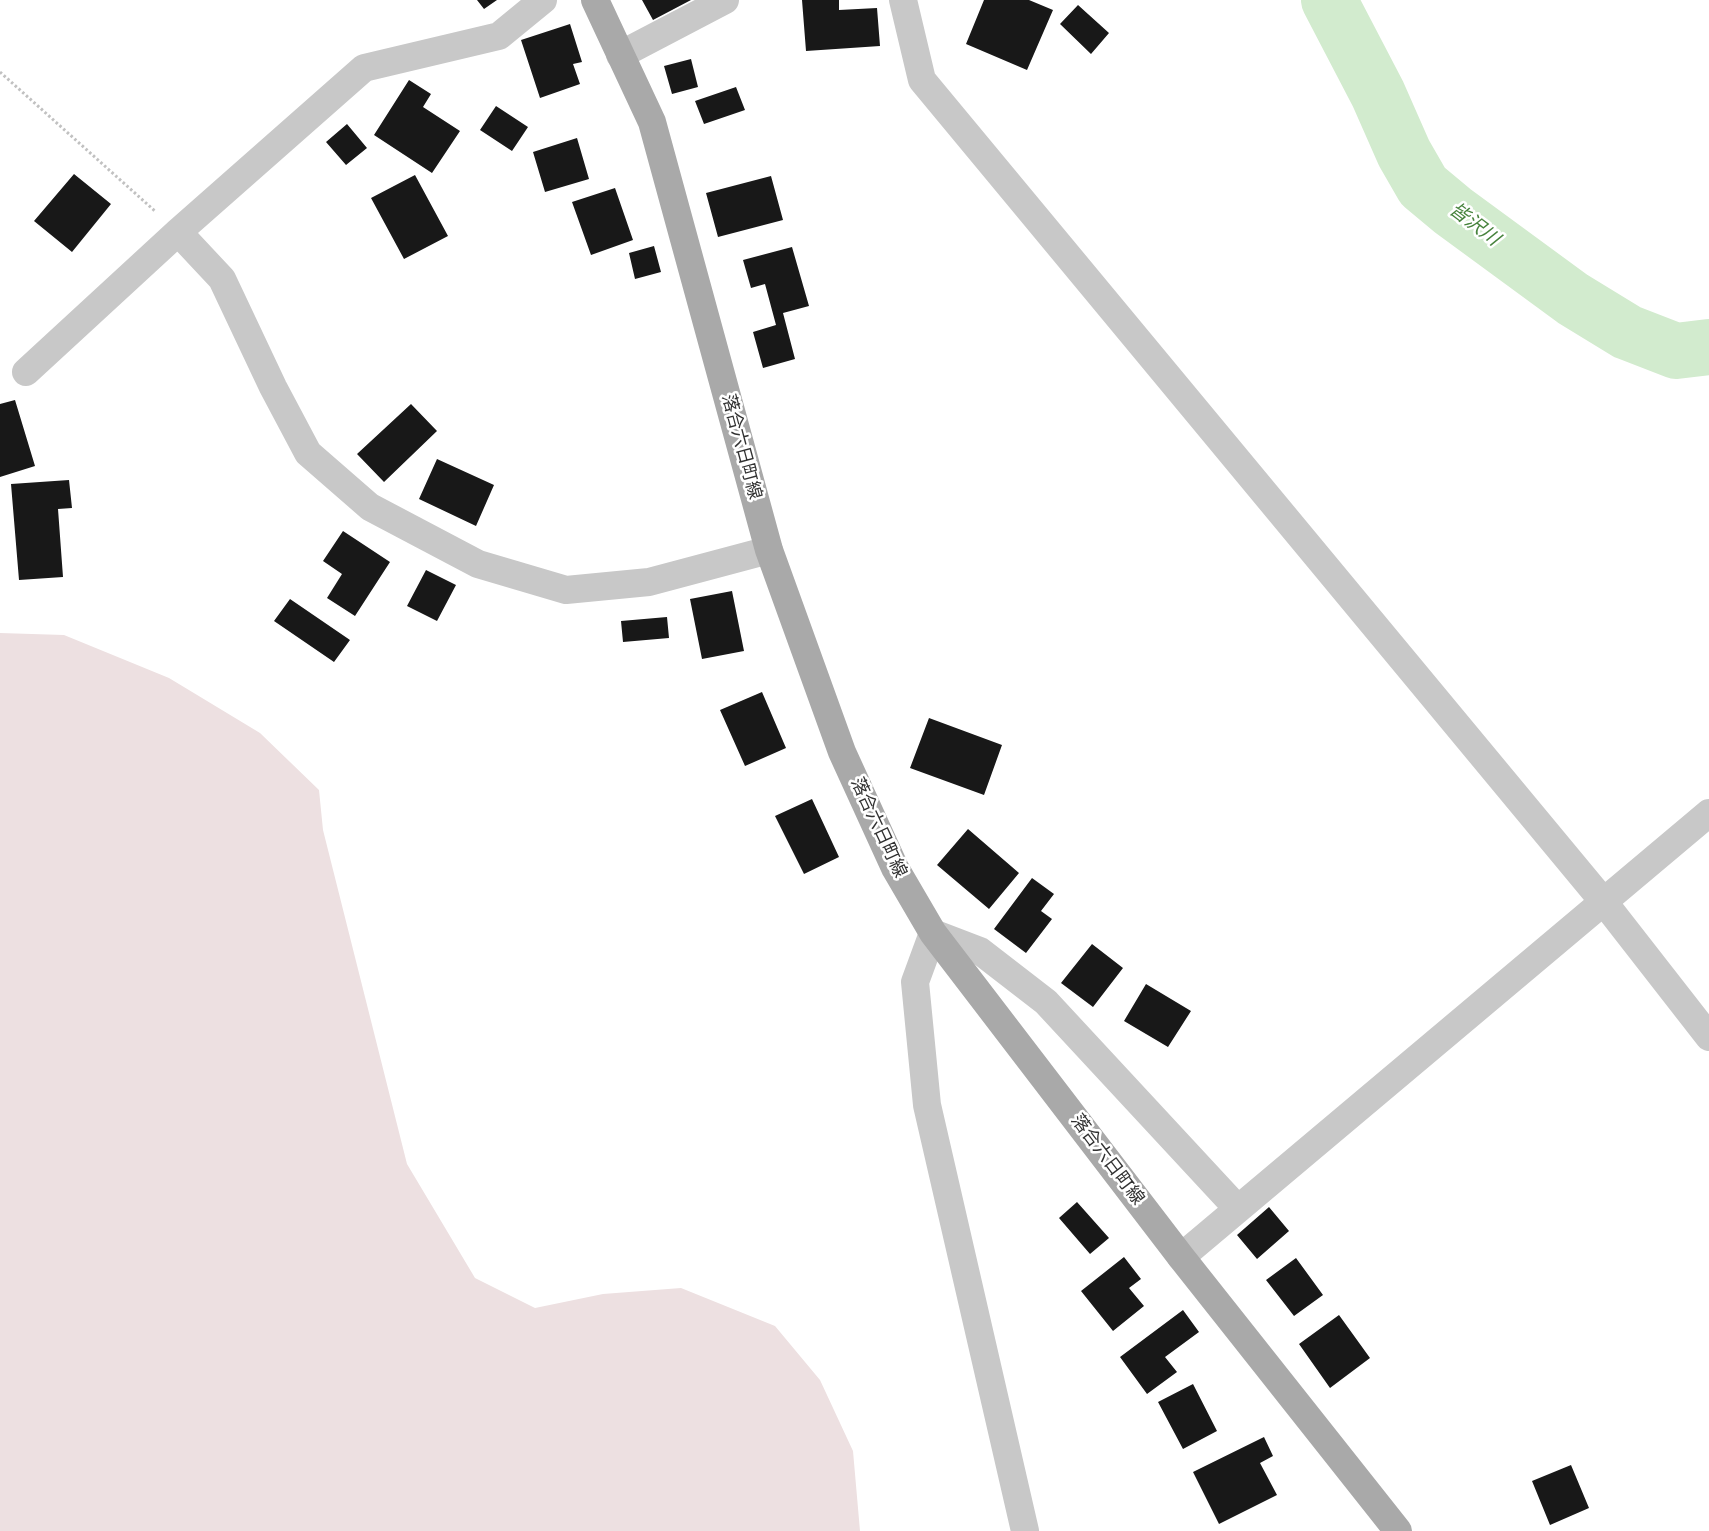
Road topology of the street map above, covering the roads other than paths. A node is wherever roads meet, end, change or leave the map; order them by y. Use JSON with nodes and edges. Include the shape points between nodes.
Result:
{"nodes":[{"id":1,"x":543,"y":0,"type":"edge"},
{"id":2,"x":595,"y":0,"type":"edge"},
{"id":3,"x":725,"y":0,"type":"edge"},
{"id":4,"x":903,"y":0,"type":"edge"},
{"id":5,"x":620,"y":56,"type":"junction"},
{"id":6,"x":178,"y":232,"type":"junction"},
{"id":7,"x":26,"y":372,"type":"dead end"},
{"id":8,"x":769,"y":550,"type":"junction"},
{"id":9,"x":1709,"y":813,"type":"edge"},
{"id":10,"x":1603,"y":902,"type":"junction"},
{"id":11,"x":933,"y":933,"type":"junction"},
{"id":12,"x":1709,"y":1037,"type":"edge"},
{"id":13,"x":1238,"y":1209,"type":"junction"},
{"id":14,"x":1181,"y":1257,"type":"junction"},
{"id":15,"x":1025,"y":1531,"type":"edge"},
{"id":16,"x":1398,"y":1531,"type":"edge"}],
"edges":[{"from":1,"to":6,"type":"street","via":[[500,36],[364,68]]},
{"from":2,"to":5,"type":"main road","name":"落合六日町線"},
{"from":3,"to":5,"type":"street"},
{"from":4,"to":10,"type":"street","via":[[922,80]]},
{"from":5,"to":8,"type":"main road","name":"落合六日町線","via":[[652,122]]},
{"from":6,"to":7,"type":"street"},
{"from":6,"to":8,"type":"street","via":[[222,279],[308,453],[370,507],[478,564],[566,590],[649,582]]},
{"from":8,"to":11,"type":"main road","name":"落合六日町線","via":[[842,752],[895,868]]},
{"from":9,"to":10,"type":"street"},
{"from":10,"to":12,"type":"street"},
{"from":10,"to":13,"type":"street"},
{"from":11,"to":13,"type":"street","via":[[980,951],[1046,1002]]},
{"from":11,"to":14,"type":"main road","name":"落合六日町線"},
{"from":11,"to":15,"type":"street","via":[[915,982],[927,1105]]},
{"from":13,"to":14,"type":"street"},
{"from":14,"to":16,"type":"main road","name":"落合六日町線"}]}
